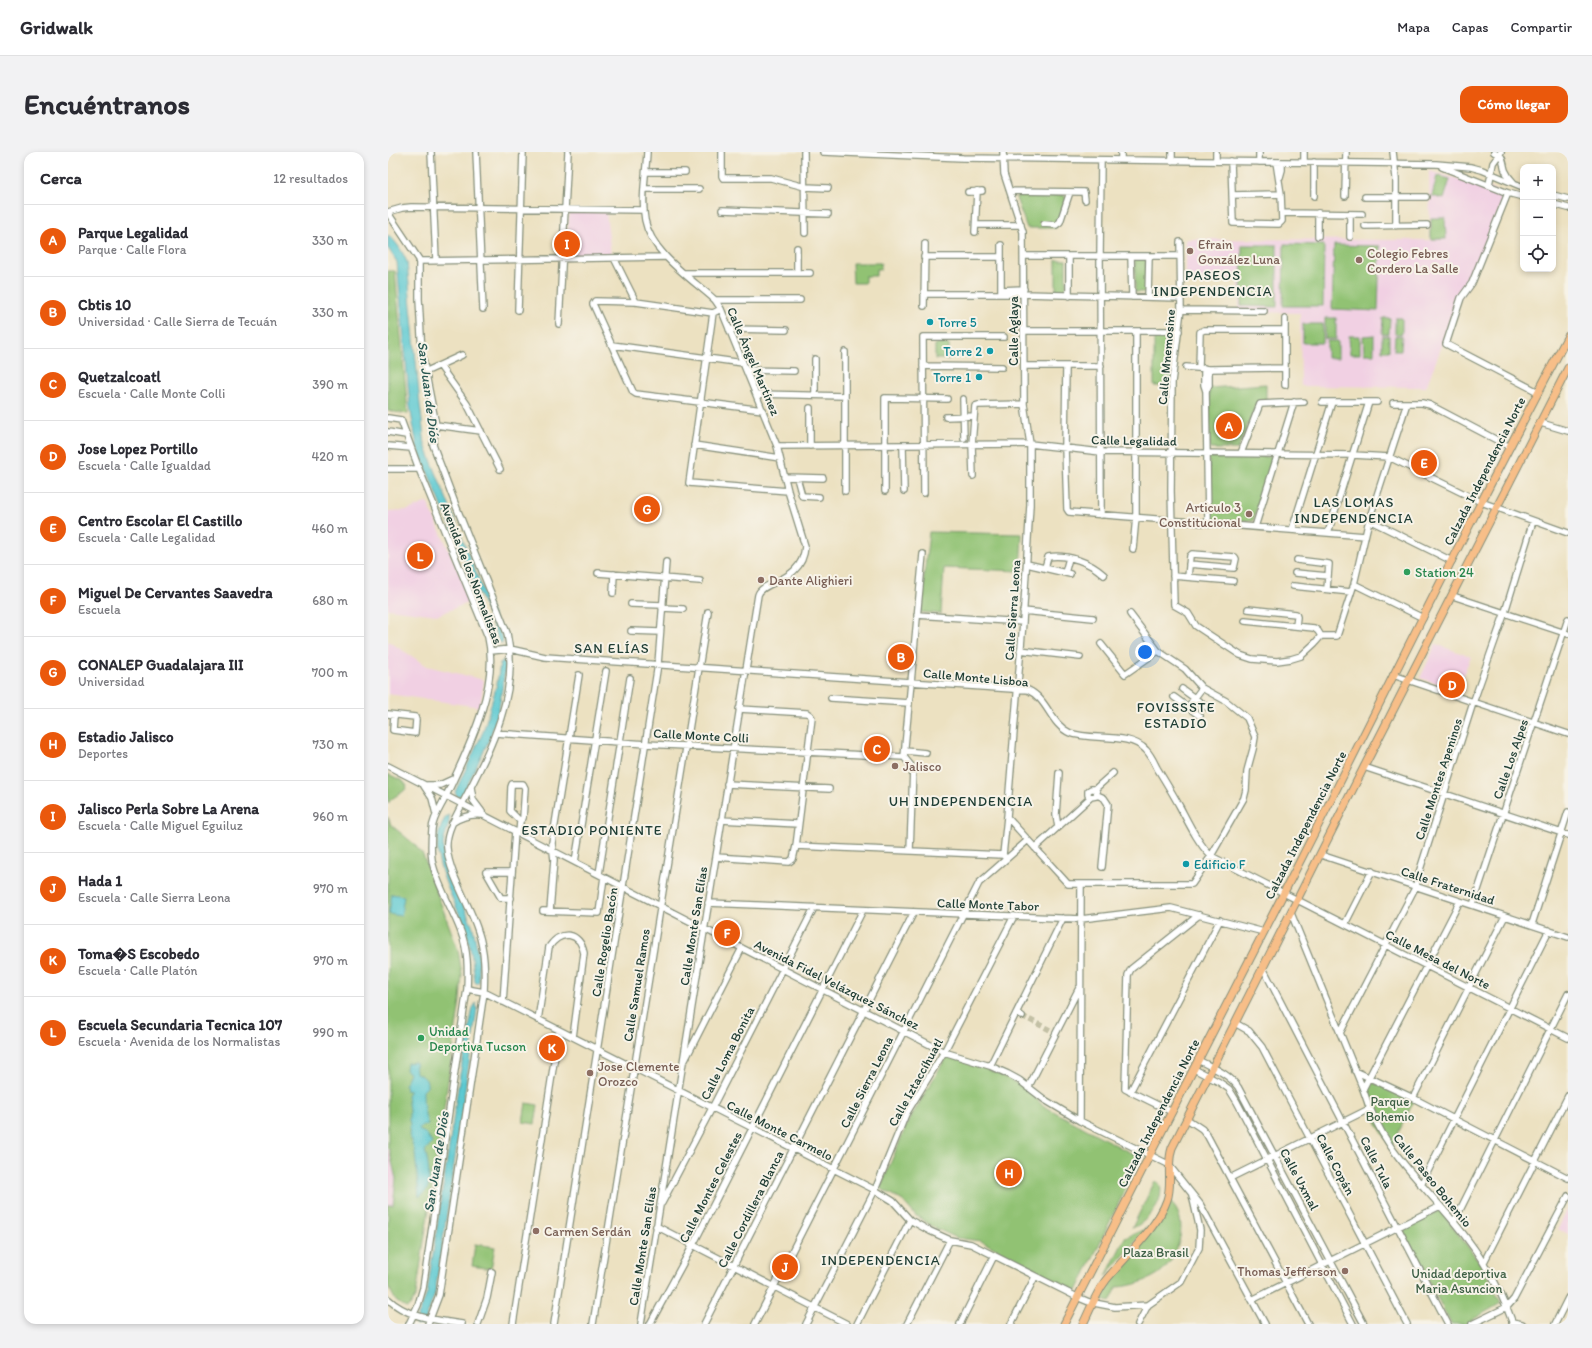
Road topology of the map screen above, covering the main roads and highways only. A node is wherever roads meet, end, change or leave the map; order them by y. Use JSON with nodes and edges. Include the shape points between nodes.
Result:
{"nodes":[{"id":1,"x":1568,"y":336,"type":"edge"},
{"id":2,"x":1567,"y":371,"type":"edge"},
{"id":3,"x":1064,"y":1324,"type":"edge"},
{"id":4,"x":1083,"y":1324,"type":"edge"}],
"edges":[{"from":1,"to":3,"type":"main road","name":"Calzada Independencia Norte","via":[[1481,502]]},
{"from":2,"to":4,"type":"main road","name":"Calzada Independencia Norte","via":[[1172,1148],[1168,1164],[1169,1190],[1164,1206],[1151,1226],[1104,1282]]}]}
